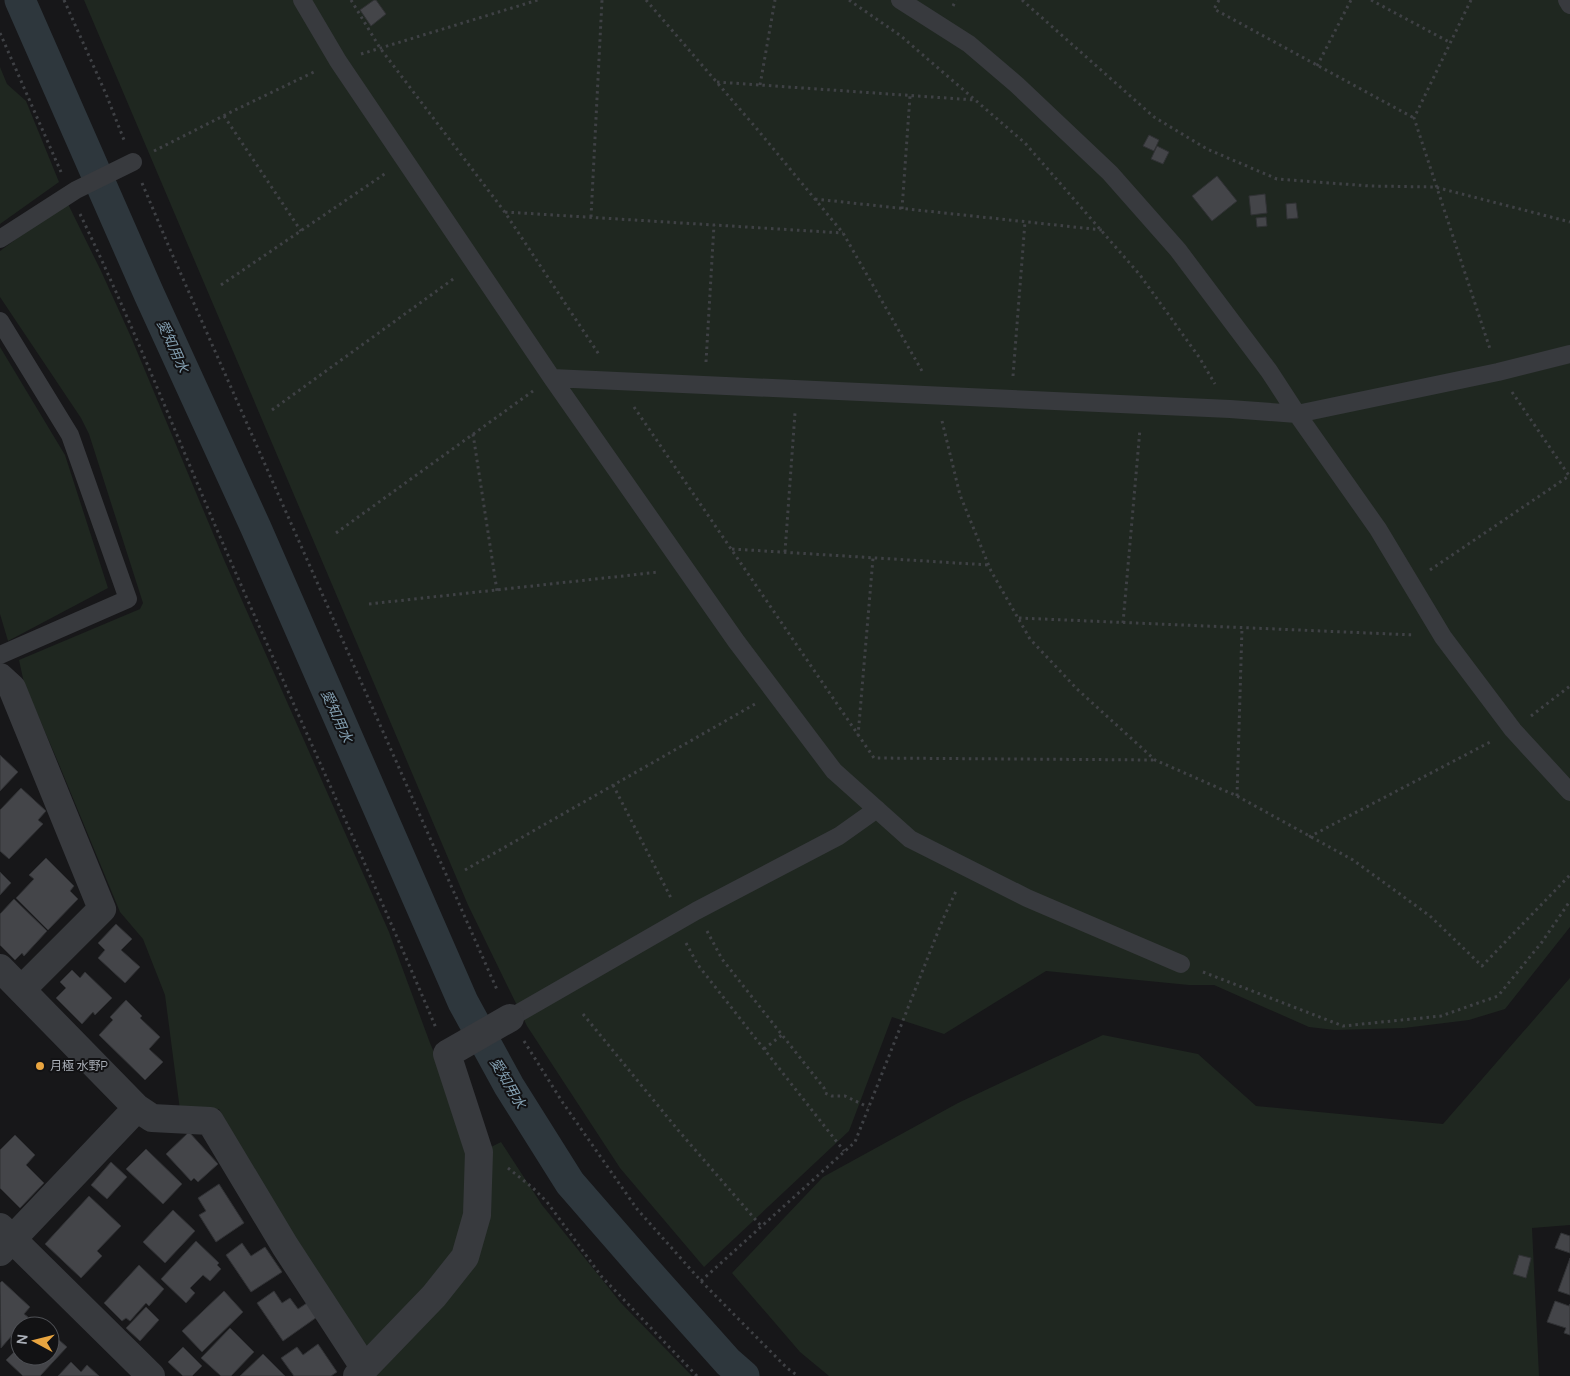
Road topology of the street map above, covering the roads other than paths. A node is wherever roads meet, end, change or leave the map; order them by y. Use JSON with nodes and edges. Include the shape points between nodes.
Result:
{"nodes":[{"id":1,"x":302,"y":0,"type":"edge"},
{"id":2,"x":900,"y":0,"type":"edge"},
{"id":3,"x":1568,"y":0,"type":"edge"},
{"id":4,"x":1570,"y":5,"type":"edge"},
{"id":5,"x":133,"y":162,"type":"road end"},
{"id":6,"x":0,"y":239,"type":"edge"},
{"id":7,"x":0,"y":321,"type":"edge"},
{"id":8,"x":1570,"y":354,"type":"edge"},
{"id":9,"x":552,"y":378,"type":"junction"},
{"id":10,"x":1297,"y":414,"type":"junction"},
{"id":11,"x":0,"y":656,"type":"edge"},
{"id":12,"x":0,"y":677,"type":"edge"},
{"id":13,"x":1570,"y":792,"type":"edge"},
{"id":14,"x":877,"y":809,"type":"junction"},
{"id":15,"x":1181,"y":964,"type":"road end"},
{"id":16,"x":0,"y":968,"type":"edge"},
{"id":17,"x":22,"y":989,"type":"junction"},
{"id":18,"x":510,"y":1018,"type":"joint"},
{"id":19,"x":137,"y":1108,"type":"junction"},
{"id":20,"x":4,"y":1240,"type":"edge"},
{"id":21,"x":360,"y":1372,"type":"edge"},
{"id":22,"x":151,"y":1376,"type":"edge"}],
"edges":[{"from":1,"to":9,"type":"lane","via":[[338,61]]},
{"from":2,"to":10,"type":"lane","via":[[969,44],[1110,173],[1184,257]]},
{"from":3,"to":4,"type":"lane"},
{"from":5,"to":6,"type":"lane","via":[[73,192]]},
{"from":7,"to":11,"type":"lane","via":[[70,435],[128,599]]},
{"from":8,"to":10,"type":"lane"},
{"from":9,"to":10,"type":"lane"},
{"from":9,"to":14,"type":"lane","via":[[684,570],[834,771]]},
{"from":10,"to":13,"type":"lane","via":[[1378,529],[1444,636],[1513,730]]},
{"from":12,"to":17,"type":"street","via":[[12,688],[102,909]]},
{"from":14,"to":15,"type":"lane","via":[[910,839],[967,869]]},
{"from":14,"to":18,"type":"lane","via":[[839,836],[684,917]]},
{"from":16,"to":17,"type":"street"},
{"from":17,"to":19,"type":"street"},
{"from":18,"to":21,"type":"street","via":[[447,1054],[479,1152],[477,1215],[465,1257],[434,1296]]},
{"from":19,"to":20,"type":"street"},
{"from":19,"to":21,"type":"street","via":[[152,1118],[210,1121]]},
{"from":20,"to":22,"type":"street"}]}
